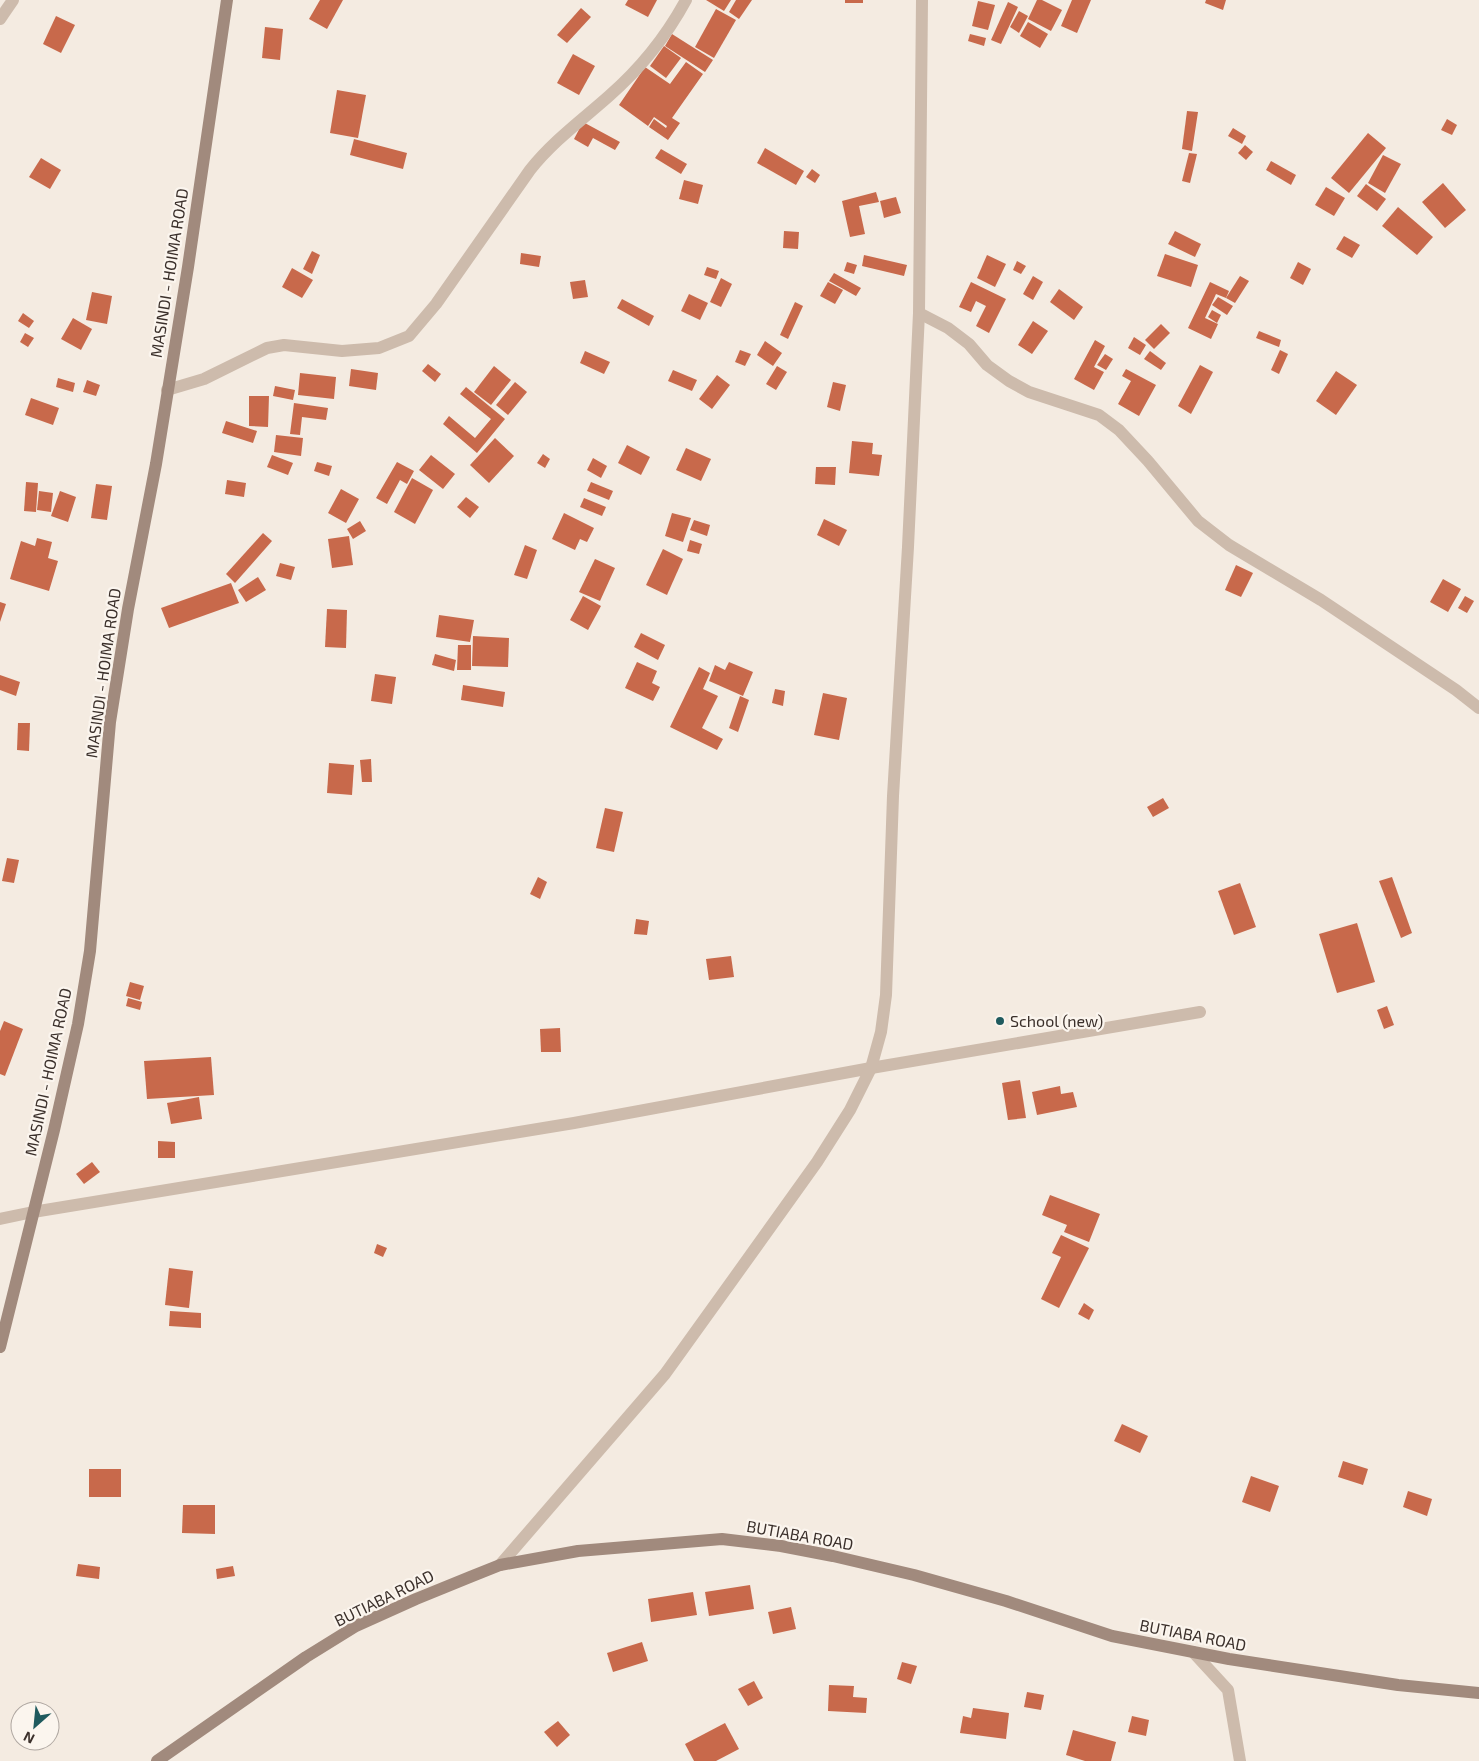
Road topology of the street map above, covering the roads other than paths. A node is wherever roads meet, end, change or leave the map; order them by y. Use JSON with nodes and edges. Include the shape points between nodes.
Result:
{"nodes":[{"id":1,"x":13,"y":0,"type":"edge"},
{"id":2,"x":227,"y":0,"type":"edge"},
{"id":3,"x":686,"y":0,"type":"edge"},
{"id":4,"x":922,"y":0,"type":"edge"},
{"id":5,"x":0,"y":19,"type":"edge"},
{"id":6,"x":919,"y":313,"type":"junction"},
{"id":7,"x":167,"y":390,"type":"junction"},
{"id":8,"x":1479,"y":708,"type":"edge"},
{"id":9,"x":1200,"y":1012,"type":"dead end"},
{"id":10,"x":871,"y":1068,"type":"junction"},
{"id":11,"x":33,"y":1212,"type":"junction"},
{"id":12,"x":0,"y":1219,"type":"edge"},
{"id":13,"x":0,"y":1347,"type":"edge"},
{"id":14,"x":500,"y":1565,"type":"junction"},
{"id":15,"x":1193,"y":1652,"type":"junction"},
{"id":16,"x":1479,"y":1693,"type":"edge"},
{"id":17,"x":156,"y":1761,"type":"edge"},
{"id":18,"x":1240,"y":1761,"type":"edge"}],
"edges":[{"from":1,"to":5,"type":"street"},
{"from":2,"to":7,"type":"main road","name":"MASINDI - HOIMA ROAD"},
{"from":3,"to":7,"type":"street","via":[[674,23],[646,61],[545,150],[436,304],[409,336],[379,348],[342,351],[284,345],[267,348],[204,379]]},
{"from":4,"to":6,"type":"street"},
{"from":6,"to":8,"type":"street","via":[[970,344],[987,365],[1009,381],[1029,392],[1106,420],[1148,461],[1198,521],[1229,545],[1321,600]]},
{"from":6,"to":10,"type":"street","via":[[893,796],[886,995],[881,1032]]},
{"from":7,"to":11,"type":"main road","name":"MASINDI - HOIMA ROAD","via":[[110,722],[90,951],[78,1024]]},
{"from":9,"to":10,"type":"street"},
{"from":10,"to":11,"type":"street","via":[[574,1123]]},
{"from":10,"to":14,"type":"street","via":[[850,1110],[817,1162],[665,1374]]},
{"from":11,"to":12,"type":"street"},
{"from":11,"to":13,"type":"main road","name":"MASINDI - HOIMA ROAD"},
{"from":14,"to":15,"type":"main road","name":"BUTIABA ROAD","via":[[578,1551],[722,1539],[771,1545],[914,1575],[1112,1636]]},
{"from":14,"to":17,"type":"main road","name":"BUTIABA ROAD","via":[[356,1626]]},
{"from":15,"to":16,"type":"main road","name":"BUTIABA ROAD","via":[[1398,1685]]},
{"from":15,"to":18,"type":"street","via":[[1228,1690]]}]}
